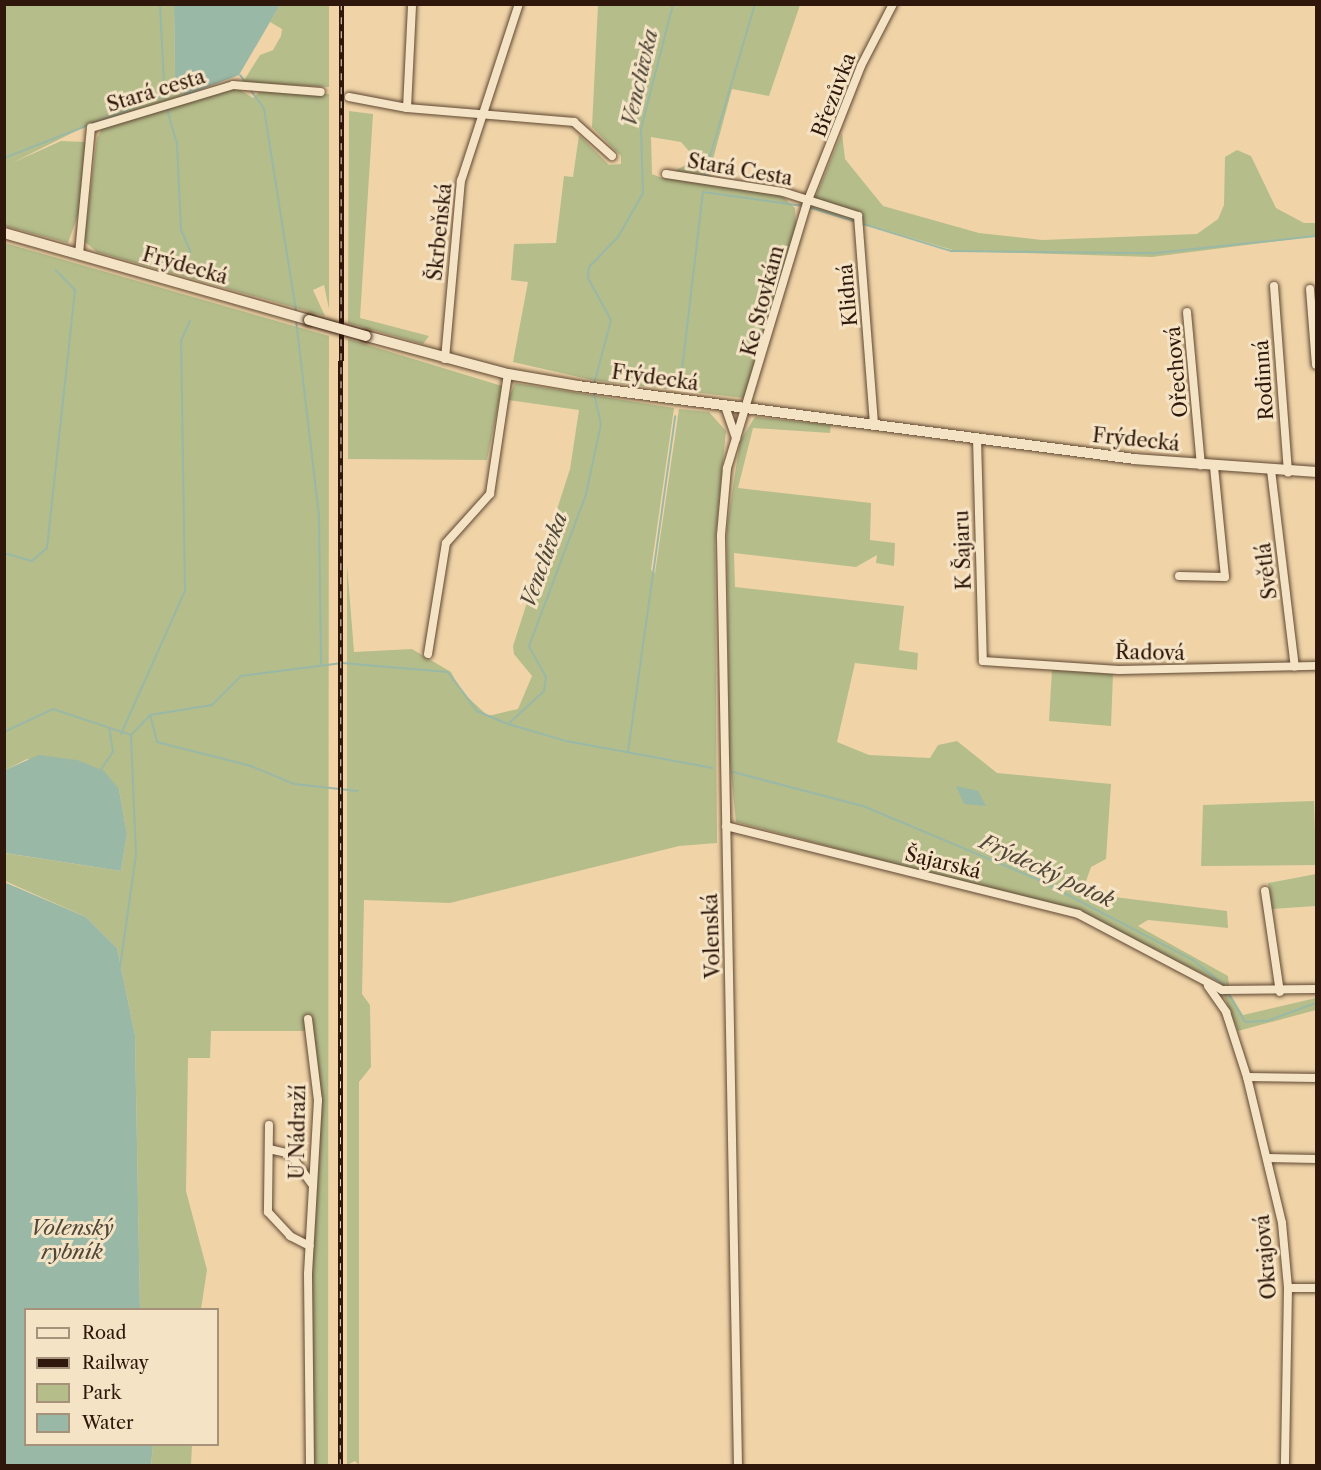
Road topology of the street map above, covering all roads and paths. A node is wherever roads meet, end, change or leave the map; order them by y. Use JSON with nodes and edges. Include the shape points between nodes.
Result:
{"nodes":[{"id":1,"x":412,"y":4,"type":"edge"},
{"id":2,"x":519,"y":4,"type":"edge"},
{"id":3,"x":893,"y":4,"type":"edge"},
{"id":4,"x":321,"y":92,"type":"dead end"},
{"id":5,"x":349,"y":97,"type":"dead end"},
{"id":6,"x":407,"y":108,"type":"junction"},
{"id":7,"x":480,"y":111,"type":"junction"},
{"id":8,"x":612,"y":156,"type":"dead end"},
{"id":9,"x":666,"y":174,"type":"dead end"},
{"id":10,"x":808,"y":200,"type":"junction"},
{"id":11,"x":4,"y":233,"type":"edge"},
{"id":12,"x":79,"y":254,"type":"junction"},
{"id":13,"x":1274,"y":285,"type":"dead end"},
{"id":14,"x":1310,"y":289,"type":"dead end"},
{"id":15,"x":1188,"y":312,"type":"dead end"},
{"id":16,"x":446,"y":359,"type":"junction"},
{"id":17,"x":1317,"y":365,"type":"edge"},
{"id":18,"x":508,"y":374,"type":"junction"},
{"id":19,"x":725,"y":406,"type":"junction"},
{"id":20,"x":744,"y":408,"type":"junction"},
{"id":21,"x":874,"y":425,"type":"junction"},
{"id":22,"x":736,"y":438,"type":"junction"},
{"id":23,"x":977,"y":438,"type":"junction"},
{"id":24,"x":1201,"y":465,"type":"junction"},
{"id":25,"x":1214,"y":466,"type":"junction"},
{"id":26,"x":1271,"y":470,"type":"junction"},
{"id":27,"x":1288,"y":472,"type":"junction"},
{"id":28,"x":1317,"y":472,"type":"edge"},
{"id":29,"x":1179,"y":576,"type":"dead end"},
{"id":30,"x":428,"y":654,"type":"dead end"},
{"id":31,"x":983,"y":661,"type":"joint"},
{"id":32,"x":1317,"y":666,"type":"edge"},
{"id":33,"x":1295,"y":667,"type":"junction"},
{"id":34,"x":726,"y":826,"type":"junction"},
{"id":35,"x":1265,"y":891,"type":"dead end"},
{"id":36,"x":1208,"y":986,"type":"junction"},
{"id":37,"x":1317,"y":989,"type":"edge"},
{"id":38,"x":1280,"y":992,"type":"junction"},
{"id":39,"x":308,"y":1019,"type":"dead end"},
{"id":40,"x":1247,"y":1077,"type":"junction"},
{"id":41,"x":1317,"y":1078,"type":"edge"},
{"id":42,"x":269,"y":1125,"type":"dead end"},
{"id":43,"x":269,"y":1149,"type":"junction"},
{"id":44,"x":1268,"y":1158,"type":"junction"},
{"id":45,"x":1317,"y":1159,"type":"edge"},
{"id":46,"x":313,"y":1186,"type":"junction"},
{"id":47,"x":310,"y":1246,"type":"junction"},
{"id":48,"x":1288,"y":1288,"type":"junction"},
{"id":49,"x":1317,"y":1288,"type":"edge"},
{"id":50,"x":310,"y":1466,"type":"edge"},
{"id":51,"x":738,"y":1466,"type":"edge"},
{"id":52,"x":1285,"y":1466,"type":"edge"}],
"edges":[{"from":1,"to":6,"type":"street"},
{"from":2,"to":7,"type":"street","name":"Škrbeňská"},
{"from":3,"to":10,"type":"street","name":"Březůvka","via":[[861,66]]},
{"from":4,"to":12,"type":"street","name":"Stará cesta","via":[[232,85],[91,128]]},
{"from":5,"to":6,"type":"street"},
{"from":6,"to":7,"type":"street"},
{"from":7,"to":8,"type":"street","via":[[574,122]]},
{"from":7,"to":16,"type":"street","name":"Škrbeňská","via":[[455,215]]},
{"from":9,"to":10,"type":"street","name":"Stará Cesta"},
{"from":10,"to":20,"type":"street","name":"Ke Stovkám","via":[[753,396]]},
{"from":10,"to":21,"type":"street","name":"Klidná","via":[[858,216]]},
{"from":11,"to":12,"type":"main road","name":"Frýdecká"},
{"from":12,"to":16,"type":"main road","name":"Frýdecká","bridge":true},
{"from":13,"to":27,"type":"street","name":"Rodinná"},
{"from":14,"to":17,"type":"street"},
{"from":15,"to":24,"type":"street","name":"Ořechová"},
{"from":16,"to":18,"type":"main road","name":"Frýdecká"},
{"from":18,"to":19,"type":"main road","name":"Frýdecká"},
{"from":18,"to":30,"type":"street","via":[[490,494],[446,543]]},
{"from":19,"to":20,"type":"main road","name":"Frýdecká"},
{"from":19,"to":22,"type":"street"},
{"from":20,"to":21,"type":"main road","name":"Frýdecká"},
{"from":20,"to":22,"type":"street","name":"Volenská"},
{"from":21,"to":23,"type":"main road","name":"Frýdecká"},
{"from":22,"to":34,"type":"street","name":"Volenská","via":[[721,535]]},
{"from":23,"to":24,"type":"main road","name":"Frýdecká"},
{"from":23,"to":31,"type":"street","name":"K Šajaru"},
{"from":24,"to":25,"type":"main road","name":"Frýdecká"},
{"from":25,"to":26,"type":"main road","name":"Frýdecká"},
{"from":25,"to":29,"type":"street","via":[[1225,577]]},
{"from":26,"to":27,"type":"main road","name":"Frýdecká"},
{"from":26,"to":33,"type":"street","name":"Světlá"},
{"from":27,"to":28,"type":"main road","name":"Frýdecká"},
{"from":31,"to":33,"type":"street","name":"Řadová","via":[[1119,670]]},
{"from":32,"to":33,"type":"street","name":"Řadová"},
{"from":34,"to":36,"type":"street","name":"Šajarská","via":[[1078,914]]},
{"from":34,"to":51,"type":"street","name":"Volenská"},
{"from":35,"to":38,"type":"street"},
{"from":36,"to":38,"type":"street","name":"Šajarská"},
{"from":36,"to":40,"type":"street","name":"Okrajová","via":[[1226,1012]]},
{"from":37,"to":38,"type":"street","name":"Šajarská"},
{"from":39,"to":46,"type":"street","name":"U Nádraží","via":[[318,1100]]},
{"from":40,"to":41,"type":"street"},
{"from":40,"to":44,"type":"street","name":"Okrajová"},
{"from":42,"to":43,"type":"street","name":"U Nádraží"},
{"from":43,"to":46,"type":"street","via":[[290,1154]]},
{"from":43,"to":47,"type":"street","name":"U Nádraží","via":[[268,1212],[290,1236]]},
{"from":44,"to":45,"type":"street"},
{"from":44,"to":48,"type":"street","name":"Okrajová","via":[[1282,1223]]},
{"from":46,"to":47,"type":"street","name":"U Nádraží"},
{"from":47,"to":50,"type":"street","name":"U Nádraží"},
{"from":48,"to":49,"type":"street"},
{"from":48,"to":52,"type":"street","name":"Okrajová"}]}
